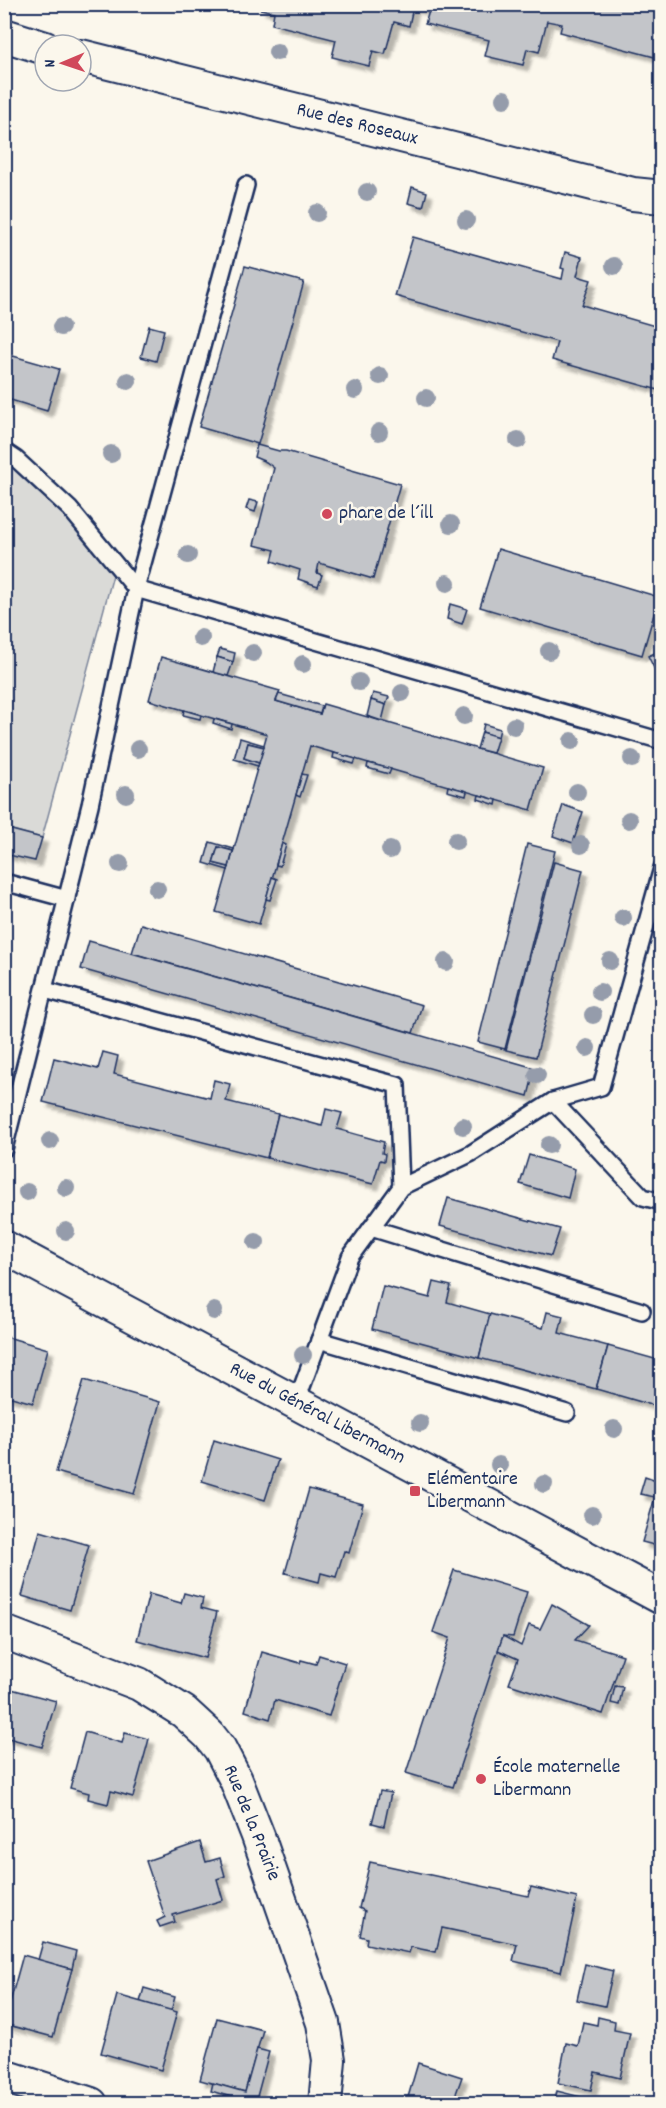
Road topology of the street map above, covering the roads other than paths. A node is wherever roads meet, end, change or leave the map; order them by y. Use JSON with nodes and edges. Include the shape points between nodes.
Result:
{"nodes":[{"id":1,"x":4,"y":35,"type":"edge"},
{"id":2,"x":33,"y":44,"type":"edge"},
{"id":3,"x":93,"y":59,"type":"edge"},
{"id":4,"x":246,"y":184,"type":"dead end"},
{"id":5,"x":647,"y":196,"type":"edge"},
{"id":6,"x":662,"y":208,"type":"edge"},
{"id":7,"x":4,"y":451,"type":"edge"},
{"id":8,"x":136,"y":589,"type":"junction"},
{"id":9,"x":662,"y":741,"type":"edge"},
{"id":10,"x":662,"y":868,"type":"edge"},
{"id":11,"x":4,"y":882,"type":"edge"},
{"id":12,"x":66,"y":899,"type":"junction"},
{"id":13,"x":45,"y":990,"type":"junction"},
{"id":14,"x":553,"y":1101,"type":"junction"},
{"id":15,"x":4,"y":1149,"type":"edge"},
{"id":16,"x":401,"y":1187,"type":"junction"},
{"id":17,"x":662,"y":1202,"type":"edge"},
{"id":18,"x":371,"y":1228,"type":"junction"},
{"id":19,"x":4,"y":1247,"type":"edge"},
{"id":20,"x":642,"y":1311,"type":"dead end"},
{"id":21,"x":319,"y":1340,"type":"junction"},
{"id":22,"x":296,"y":1403,"type":"junction"},
{"id":23,"x":567,"y":1413,"type":"dead end"},
{"id":24,"x":662,"y":1598,"type":"edge"},
{"id":25,"x":4,"y":1632,"type":"edge"},
{"id":26,"x":4,"y":2076,"type":"edge"},
{"id":27,"x":92,"y":2103,"type":"edge"},
{"id":28,"x":325,"y":2103,"type":"edge"}],
"edges":[{"from":1,"to":2,"type":"street"},
{"from":3,"to":5,"type":"street","name":"Rue des Roseaux"},
{"from":4,"to":8,"type":"lane"},
{"from":5,"to":6,"type":"street","name":"Rue des Roseaux"},
{"from":7,"to":8,"type":"lane","via":[[70,508]]},
{"from":8,"to":9,"type":"lane"},
{"from":8,"to":12,"type":"lane"},
{"from":10,"to":14,"type":"lane","via":[[601,1087]]},
{"from":11,"to":12,"type":"lane"},
{"from":12,"to":13,"type":"lane"},
{"from":13,"to":15,"type":"lane"},
{"from":13,"to":16,"type":"lane","via":[[397,1085]]},
{"from":14,"to":16,"type":"lane","via":[[470,1154]]},
{"from":14,"to":17,"type":"lane","via":[[643,1197]]},
{"from":16,"to":18,"type":"lane"},
{"from":18,"to":20,"type":"lane"},
{"from":18,"to":21,"type":"lane","via":[[350,1257]]},
{"from":19,"to":22,"type":"street","name":"Rue du Général Libermann"},
{"from":21,"to":22,"type":"lane"},
{"from":21,"to":23,"type":"lane"},
{"from":22,"to":24,"type":"street","name":"Rue du Général Libermann"},
{"from":25,"to":28,"type":"street","name":"Rue de la Prairie","via":[[139,1683],[184,1712],[220,1749],[258,1836],[323,2023],[329,2060]]},
{"from":26,"to":27,"type":"street"}]}
